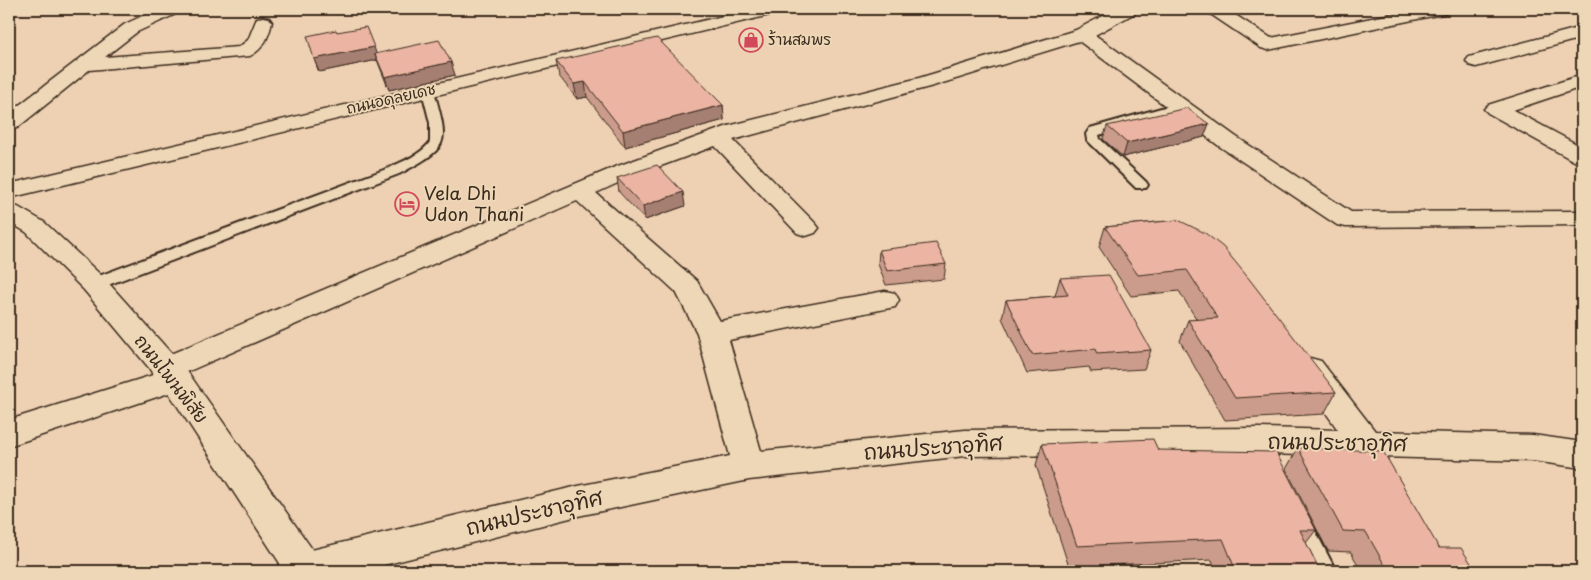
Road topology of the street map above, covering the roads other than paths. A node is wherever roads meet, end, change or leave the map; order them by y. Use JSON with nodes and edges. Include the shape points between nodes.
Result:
{"nodes":[{"id":1,"x":172,"y":9,"type":"edge"},
{"id":2,"x":774,"y":9,"type":"edge"},
{"id":3,"x":1129,"y":9,"type":"edge"},
{"id":4,"x":1215,"y":9,"type":"edge"},
{"id":5,"x":1442,"y":9,"type":"edge"},
{"id":6,"x":263,"y":22,"type":"dead end"},
{"id":7,"x":1582,"y":32,"type":"edge"},
{"id":8,"x":1082,"y":34,"type":"junction"},
{"id":9,"x":1476,"y":61,"type":"dead end"},
{"id":10,"x":84,"y":65,"type":"junction"},
{"id":11,"x":1582,"y":81,"type":"edge"},
{"id":12,"x":428,"y":91,"type":"junction"},
{"id":13,"x":1179,"y":107,"type":"junction"},
{"id":14,"x":9,"y":123,"type":"edge"},
{"id":15,"x":718,"y":137,"type":"junction"},
{"id":16,"x":1582,"y":156,"type":"edge"},
{"id":17,"x":1141,"y":184,"type":"dead end"},
{"id":18,"x":9,"y":191,"type":"edge"},
{"id":19,"x":580,"y":191,"type":"junction"},
{"id":20,"x":9,"y":212,"type":"edge"},
{"id":21,"x":1582,"y":218,"type":"edge"},
{"id":22,"x":806,"y":228,"type":"dead end"},
{"id":23,"x":94,"y":284,"type":"junction"},
{"id":24,"x":885,"y":300,"type":"dead end"},
{"id":25,"x":712,"y":333,"type":"junction"},
{"id":26,"x":1296,"y":350,"type":"edge"},
{"id":27,"x":171,"y":374,"type":"junction"},
{"id":28,"x":9,"y":433,"type":"edge"},
{"id":29,"x":1366,"y":443,"type":"junction"},
{"id":30,"x":1582,"y":455,"type":"edge"},
{"id":31,"x":749,"y":466,"type":"junction"},
{"id":32,"x":1290,"y":502,"type":"edge"},
{"id":33,"x":302,"y":570,"type":"edge"},
{"id":34,"x":1325,"y":571,"type":"edge"}],
"edges":[{"from":1,"to":10,"type":"street","via":[[131,28]]},
{"from":2,"to":12,"type":"street","name":"ถนนอดุลยเดช","via":[[692,21]]},
{"from":3,"to":8,"type":"street"},
{"from":4,"to":5,"type":"street","via":[[1268,44]]},
{"from":6,"to":10,"type":"street","via":[[257,41],[250,50],[243,52]]},
{"from":7,"to":9,"type":"street"},
{"from":8,"to":13,"type":"street"},
{"from":8,"to":15,"type":"street","via":[[926,82]]},
{"from":10,"to":14,"type":"street"},
{"from":11,"to":16,"type":"street","via":[[1495,109]]},
{"from":12,"to":18,"type":"street","name":"ถนนอดุลยเดช"},
{"from":12,"to":23,"type":"lane","via":[[439,135],[426,155],[369,181]]},
{"from":13,"to":17,"type":"lane","via":[[1095,130],[1092,134],[1094,140]]},
{"from":13,"to":21,"type":"street","via":[[1346,220]]},
{"from":15,"to":19,"type":"street"},
{"from":15,"to":22,"type":"street"},
{"from":19,"to":25,"type":"street","via":[[687,287]]},
{"from":19,"to":27,"type":"street"},
{"from":20,"to":23,"type":"street","name":"ถนนโพนพิสัย","via":[[35,226]]},
{"from":23,"to":27,"type":"street","name":"ถนนโพนพิสัย"},
{"from":24,"to":25,"type":"street"},
{"from":25,"to":31,"type":"street"},
{"from":26,"to":29,"type":"street"},
{"from":27,"to":28,"type":"street"},
{"from":27,"to":33,"type":"street","name":"ถนนโพนพิสัย"},
{"from":29,"to":30,"type":"street","name":"ถนนประชาอุทิศ","via":[[1533,448]]},
{"from":29,"to":31,"type":"street","name":"ถนนประชาอุทิศ","via":[[1264,449],[965,443]]},
{"from":31,"to":33,"type":"street","name":"ถนนประชาอุทิศ","via":[[578,501]]},
{"from":32,"to":34,"type":"lane"}]}
